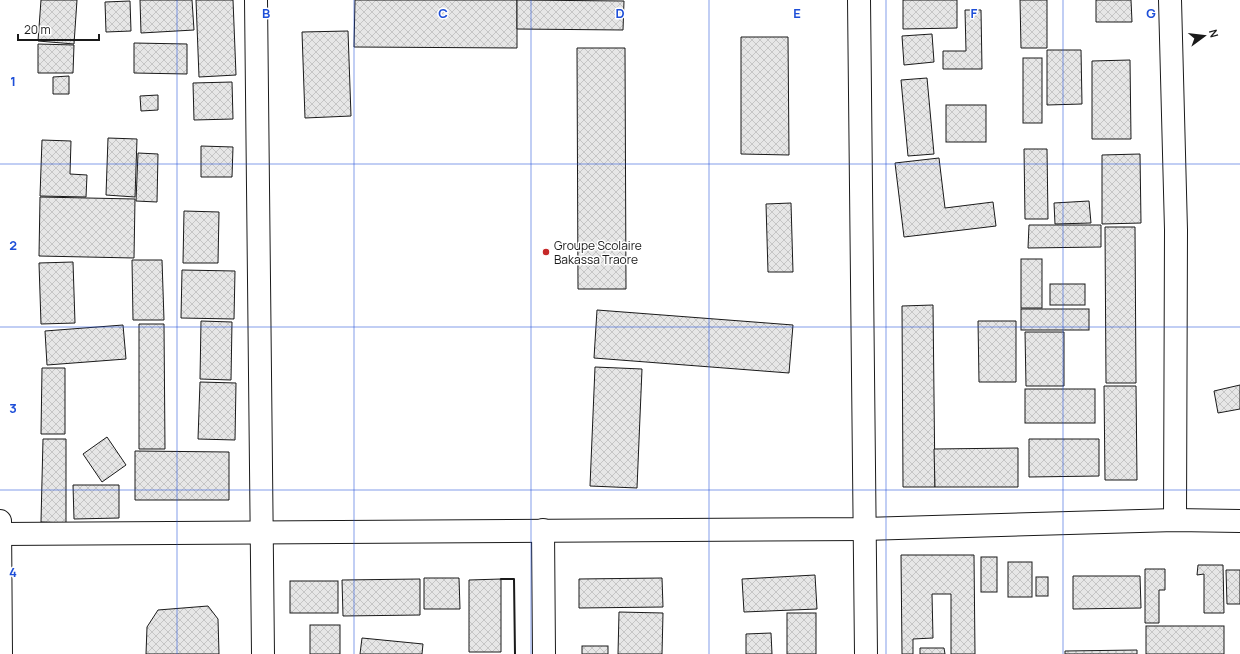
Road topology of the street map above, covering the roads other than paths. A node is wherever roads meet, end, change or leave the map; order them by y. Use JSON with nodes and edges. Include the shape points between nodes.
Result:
{"nodes":[{"id":1,"x":256,"y":0,"type":"edge"},
{"id":2,"x":859,"y":0,"type":"edge"},
{"id":3,"x":1170,"y":0,"type":"edge"},
{"id":4,"x":1175,"y":520,"type":"junction"},
{"id":5,"x":0,"y":521,"type":"edge"},
{"id":6,"x":1240,"y":521,"type":"edge"},
{"id":7,"x":864,"y":528,"type":"junction"},
{"id":8,"x":543,"y":530,"type":"junction"},
{"id":9,"x":261,"y":532,"type":"junction"},
{"id":10,"x":0,"y":534,"type":"edge"},
{"id":11,"x":1,"y":654,"type":"edge"},
{"id":12,"x":263,"y":654,"type":"edge"},
{"id":13,"x":544,"y":654,"type":"edge"},
{"id":14,"x":866,"y":654,"type":"edge"}],
"edges":[{"from":1,"to":9,"type":"street"},
{"from":2,"to":7,"type":"street"},
{"from":3,"to":4,"type":"street","via":[[1176,230]]},
{"from":4,"to":6,"type":"street"},
{"from":4,"to":7,"type":"street"},
{"from":5,"to":10,"type":"street"},
{"from":7,"to":8,"type":"street"},
{"from":7,"to":14,"type":"street"},
{"from":8,"to":9,"type":"street"},
{"from":8,"to":13,"type":"street"},
{"from":9,"to":10,"type":"street"},
{"from":9,"to":12,"type":"street"},
{"from":10,"to":11,"type":"street"}]}
